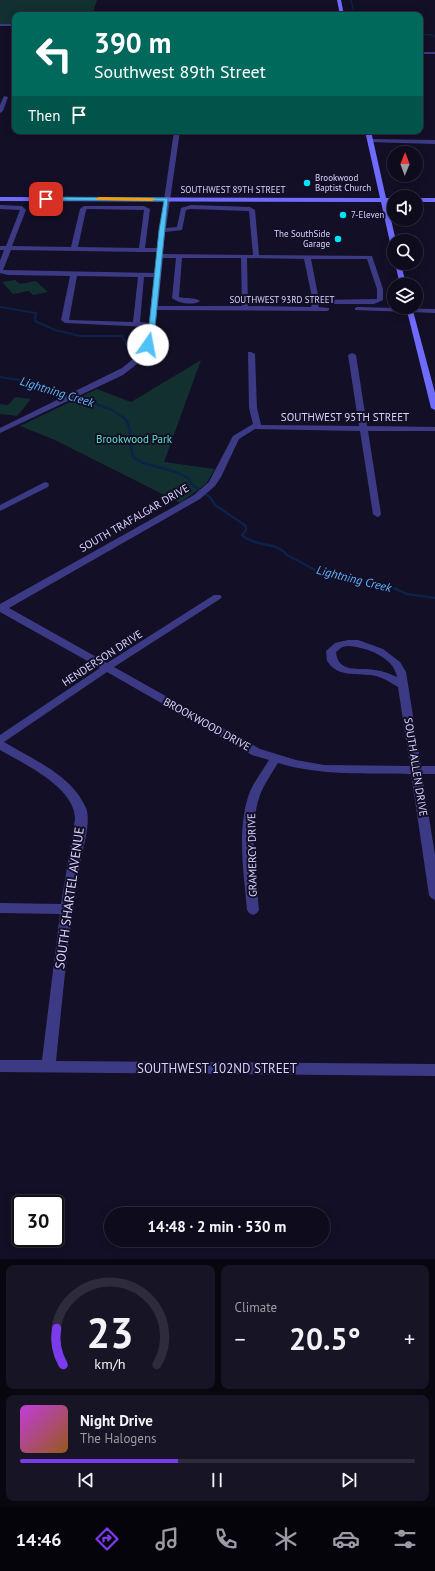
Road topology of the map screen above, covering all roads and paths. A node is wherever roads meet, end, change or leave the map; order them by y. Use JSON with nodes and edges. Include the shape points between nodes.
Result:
{"nodes":[{"id":1,"x":339,"y":0,"type":"edge"},
{"id":2,"x":341,"y":12,"type":"edge"},
{"id":3,"x":0,"y":25,"type":"edge"},
{"id":4,"x":12,"y":25,"type":"edge"},
{"id":5,"x":423,"y":53,"type":"edge"},
{"id":6,"x":435,"y":53,"type":"edge"},
{"id":7,"x":0,"y":97,"type":"edge"},
{"id":8,"x":0,"y":111,"type":"edge"},
{"id":9,"x":177,"y":134,"type":"edge"},
{"id":10,"x":369,"y":134,"type":"edge"},
{"id":11,"x":371,"y":141,"type":"junction"},
{"id":12,"x":435,"y":142,"type":"edge"},
{"id":13,"x":0,"y":198,"type":"edge"},
{"id":14,"x":167,"y":199,"type":"junction"},
{"id":15,"x":383,"y":200,"type":"junction"},
{"id":16,"x":387,"y":200,"type":"edge"},
{"id":17,"x":423,"y":200,"type":"edge"},
{"id":18,"x":435,"y":200,"type":"edge"},
{"id":19,"x":0,"y":207,"type":"edge"},
{"id":20,"x":162,"y":230,"type":"junction"},
{"id":21,"x":391,"y":234,"type":"edge"},
{"id":22,"x":0,"y":248,"type":"edge"},
{"id":23,"x":8,"y":248,"type":"junction"},
{"id":24,"x":74,"y":249,"type":"junction"},
{"id":25,"x":142,"y":250,"type":"junction"},
{"id":26,"x":159,"y":253,"type":"junction"},
{"id":27,"x":179,"y":256,"type":"junction"},
{"id":28,"x":244,"y":256,"type":"junction"},
{"id":29,"x":256,"y":256,"type":"junction"},
{"id":30,"x":307,"y":256,"type":"junction"},
{"id":31,"x":0,"y":270,"type":"edge"},
{"id":32,"x":74,"y":274,"type":"junction"},
{"id":33,"x":140,"y":275,"type":"junction"},
{"id":34,"x":157,"y":275,"type":"junction"},
{"id":35,"x":245,"y":305,"type":"junction"},
{"id":36,"x":315,"y":305,"type":"junction"},
{"id":37,"x":423,"y":306,"type":"edge"},
{"id":38,"x":435,"y":306,"type":"edge"},
{"id":39,"x":387,"y":307,"type":"edge"},
{"id":40,"x":154,"y":308,"type":"junction"},
{"id":41,"x":423,"y":310,"type":"edge"},
{"id":42,"x":435,"y":311,"type":"edge"},
{"id":43,"x":411,"y":314,"type":"edge"},
{"id":44,"x":136,"y":324,"type":"junction"},
{"id":45,"x":152,"y":325,"type":"junction"},
{"id":46,"x":251,"y":354,"type":"dead end"},
{"id":47,"x":352,"y":355,"type":"dead end"},
{"id":48,"x":432,"y":387,"type":"edge"},
{"id":49,"x":435,"y":408,"type":"edge"},
{"id":50,"x":256,"y":427,"type":"junction"},
{"id":51,"x":364,"y":428,"type":"junction"},
{"id":52,"x":435,"y":429,"type":"edge"},
{"id":53,"x":0,"y":431,"type":"edge"},
{"id":54,"x":44,"y":485,"type":"dead end"},
{"id":55,"x":0,"y":508,"type":"edge"},
{"id":56,"x":377,"y":514,"type":"dead end"},
{"id":57,"x":217,"y":597,"type":"dead end"},
{"id":58,"x":1,"y":608,"type":"edge"},
{"id":59,"x":108,"y":667,"type":"junction"},
{"id":60,"x":403,"y":686,"type":"junction"},
{"id":61,"x":0,"y":740,"type":"edge"},
{"id":62,"x":0,"y":745,"type":"edge"},
{"id":63,"x":275,"y":758,"type":"junction"},
{"id":64,"x":416,"y":770,"type":"junction"},
{"id":65,"x":435,"y":770,"type":"edge"},
{"id":66,"x":435,"y":895,"type":"edge"},
{"id":67,"x":0,"y":908,"type":"edge"},
{"id":68,"x":66,"y":909,"type":"junction"},
{"id":69,"x":253,"y":910,"type":"dead end"},
{"id":70,"x":0,"y":1066,"type":"edge"},
{"id":71,"x":48,"y":1067,"type":"junction"},
{"id":72,"x":435,"y":1070,"type":"edge"}],
"edges":[{"from":1,"to":2,"type":"main road"},
{"from":3,"to":4,"type":"street"},
{"from":5,"to":6,"type":"street"},
{"from":7,"to":8,"type":"street","via":[[9,97]]},
{"from":9,"to":14,"type":"street"},
{"from":10,"to":11,"type":"main road"},
{"from":11,"to":12,"type":"street"},
{"from":11,"to":15,"type":"main road"},
{"from":13,"to":14,"type":"main road","name":"SOUTHWEST 89TH STREET"},
{"from":14,"to":15,"type":"main road","name":"SOUTHWEST 89TH STREET"},
{"from":14,"to":20,"type":"street"},
{"from":15,"to":16,"type":"main road","name":"SOUTHWEST 89TH STREET"},
{"from":15,"to":21,"type":"main road"},
{"from":17,"to":18,"type":"main road"},
{"from":19,"to":23,"type":"street","via":[[23,210]]},
{"from":20,"to":26,"type":"street"},
{"from":20,"to":29,"type":"street","via":[[180,229],[185,208],[248,208],[252,210]]},
{"from":22,"to":23,"type":"street"},
{"from":23,"to":24,"type":"street"},
{"from":23,"to":31,"type":"street"},
{"from":24,"to":25,"type":"street"},
{"from":24,"to":25,"type":"street","via":[[83,209],[134,207],[147,209]]},
{"from":25,"to":26,"type":"street"},
{"from":26,"to":27,"type":"street"},
{"from":26,"to":34,"type":"street"},
{"from":27,"to":28,"type":"street"},
{"from":27,"to":35,"type":"street","via":[[175,298]]},
{"from":28,"to":29,"type":"street"},
{"from":28,"to":35,"type":"street"},
{"from":29,"to":30,"type":"street"},
{"from":30,"to":36,"type":"street"},
{"from":30,"to":36,"type":"street","via":[[370,257],[380,289],[381,299],[374,302]]},
{"from":31,"to":32,"type":"street","via":[[8,273]]},
{"from":32,"to":33,"type":"street"},
{"from":32,"to":44,"type":"street","via":[[65,320],[67,322]]},
{"from":33,"to":34,"type":"street"},
{"from":33,"to":44,"type":"street"},
{"from":34,"to":40,"type":"street"},
{"from":35,"to":36,"type":"street","name":"SOUTHWEST 93RD STREET"},
{"from":35,"to":40,"type":"street","name":"SOUTHWEST 93RD STREET"},
{"from":36,"to":39,"type":"street","name":"SOUTHWEST 93RD STREET"},
{"from":37,"to":38,"type":"street","name":"SOUTHWEST 93RD STREET"},
{"from":40,"to":45,"type":"street"},
{"from":41,"to":42,"type":"street","name":"SOUTHWEST 93RD STREET"},
{"from":43,"to":48,"type":"main road"},
{"from":44,"to":45,"type":"street"},
{"from":45,"to":53,"type":"street","via":[[148,345],[137,360],[120,373]]},
{"from":46,"to":50,"type":"street","via":[[252,408]]},
{"from":47,"to":51,"type":"street"},
{"from":48,"to":49,"type":"main road"},
{"from":50,"to":51,"type":"street","name":"SOUTHWEST 95TH STREET"},
{"from":50,"to":58,"type":"street","name":"SOUTH TRAFALGAR DRIVE","via":[[236,438],[217,477],[197,497]]},
{"from":51,"to":52,"type":"street","name":"SOUTHWEST 95TH STREET"},
{"from":51,"to":56,"type":"street"},
{"from":54,"to":55,"type":"street"},
{"from":57,"to":59,"type":"street","name":"HENDERSON DRIVE"},
{"from":58,"to":59,"type":"street","name":"BROOKWOOD DRIVE"},
{"from":59,"to":61,"type":"street","name":"HENDERSON DRIVE"},
{"from":59,"to":63,"type":"street","name":"BROOKWOOD DRIVE","via":[[256,752]]},
{"from":60,"to":60,"type":"street","name":"SOUTH ALLEN DRIVE","via":[[402,672],[398,666],[376,649],[352,643],[338,646],[331,651],[332,662],[338,668],[382,674]]},
{"from":60,"to":64,"type":"street","name":"SOUTH ALLEN DRIVE"},
{"from":62,"to":68,"type":"street","name":"SOUTH SHARTEL AVENUE","via":[[59,782],[72,794],[80,810],[80,832]]},
{"from":63,"to":64,"type":"street","name":"BROOKWOOD DRIVE","via":[[295,764],[331,769]]},
{"from":63,"to":69,"type":"street","name":"GRAMERCY DRIVE","via":[[254,795],[251,812]]},
{"from":64,"to":65,"type":"street","name":"BROOKWOOD DRIVE"},
{"from":64,"to":66,"type":"street","name":"SOUTH ALLEN DRIVE"},
{"from":67,"to":68,"type":"street"},
{"from":68,"to":71,"type":"street","name":"SOUTH SHARTEL AVENUE"},
{"from":70,"to":71,"type":"street","name":"SOUTHWEST 102ND STREET"},
{"from":71,"to":72,"type":"street","name":"SOUTHWEST 102ND STREET"}]}
